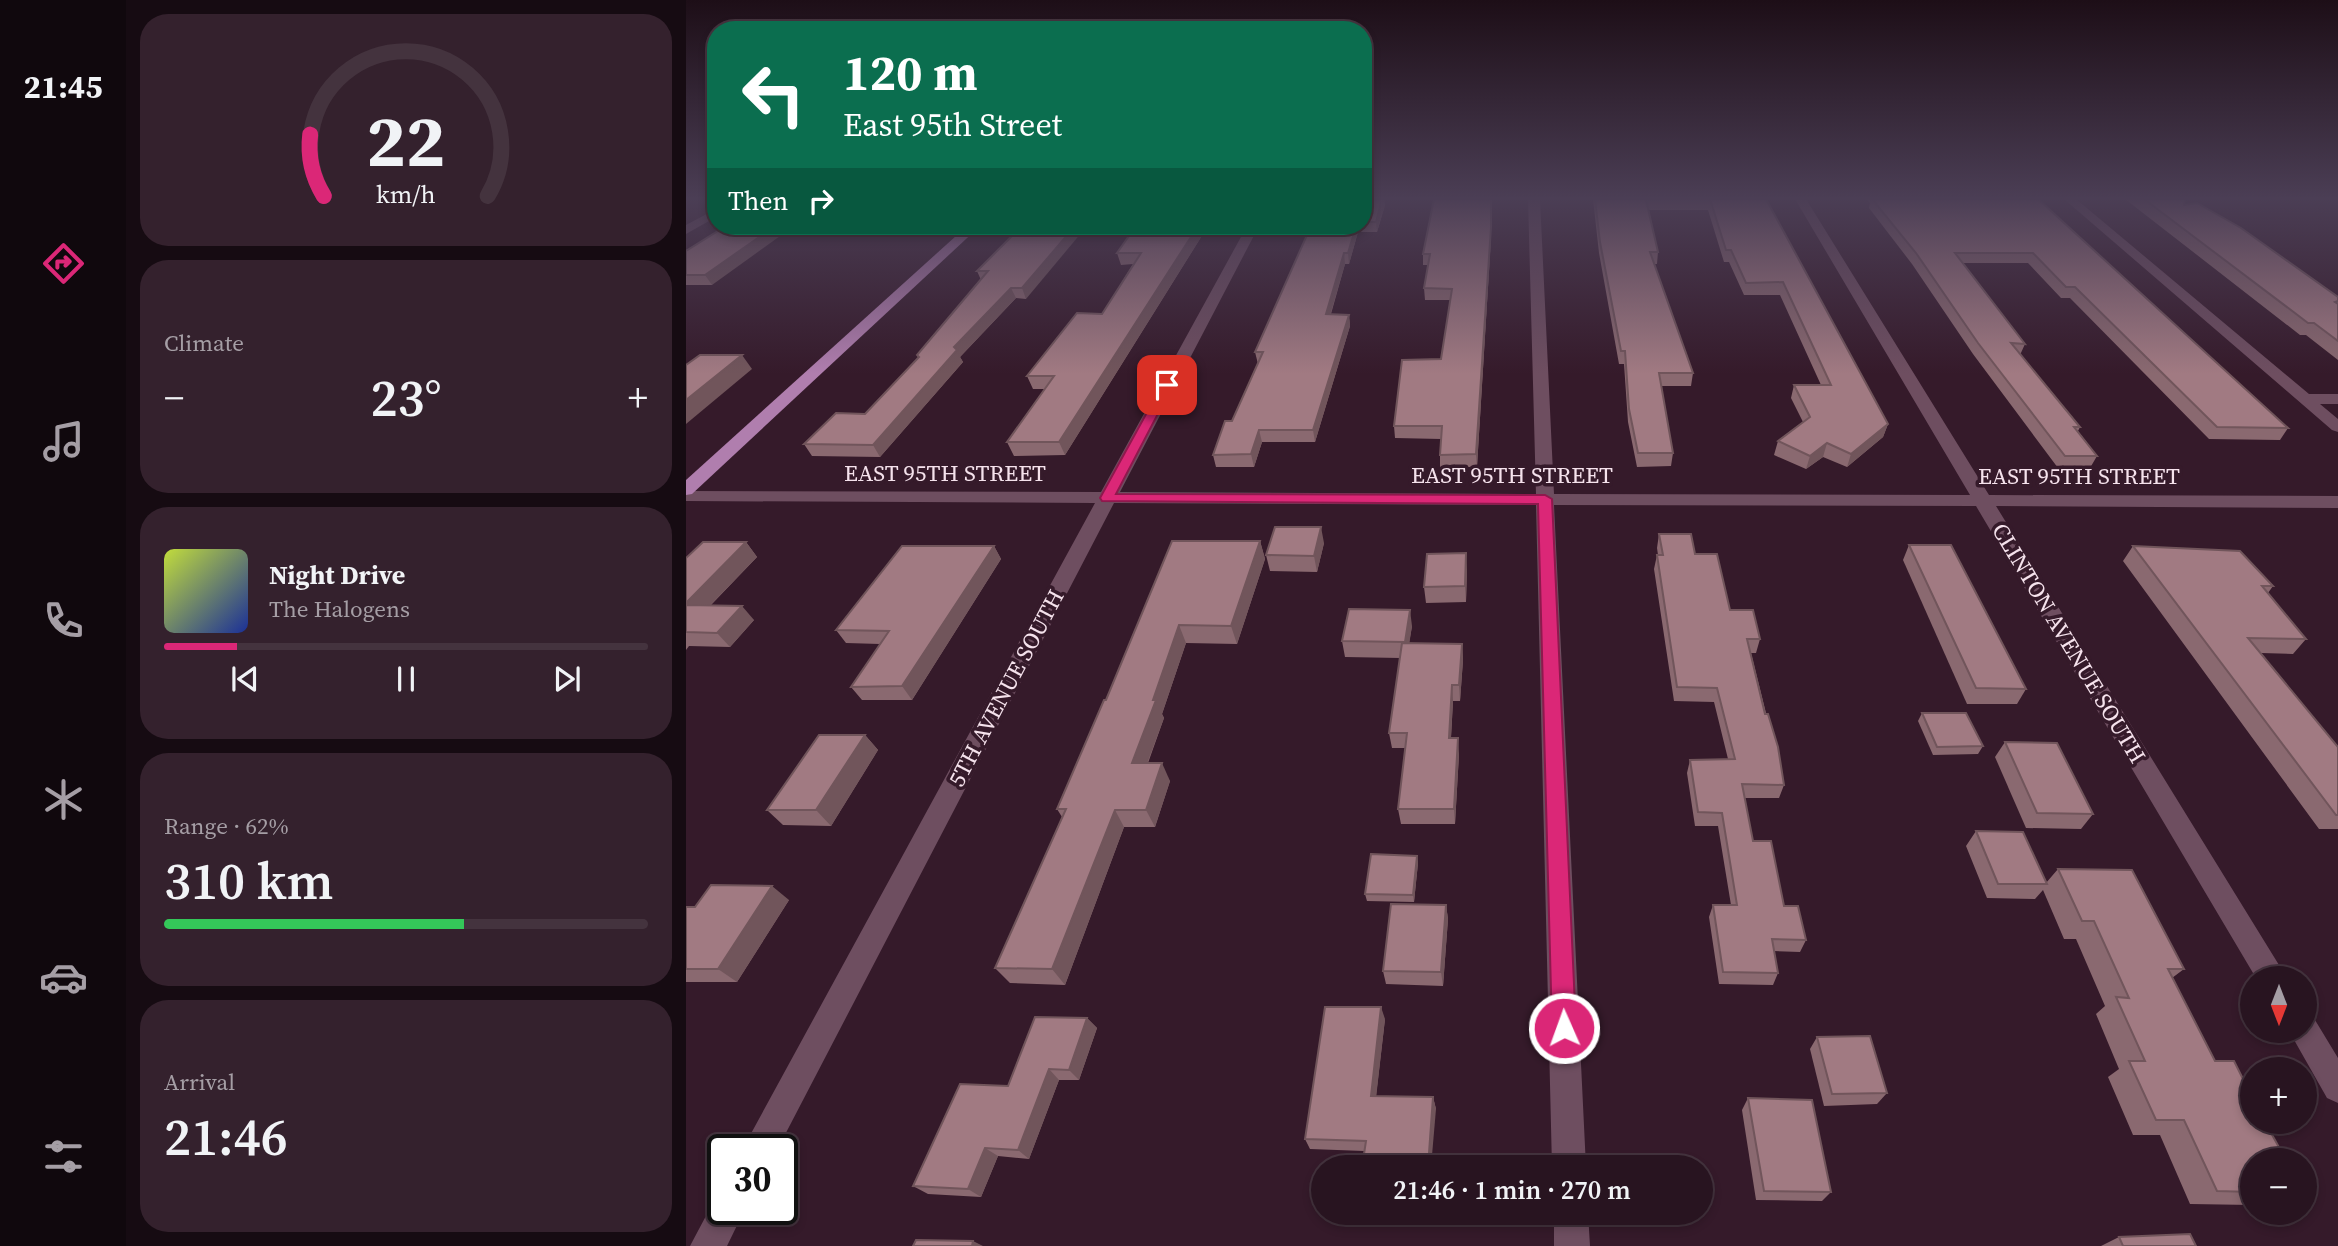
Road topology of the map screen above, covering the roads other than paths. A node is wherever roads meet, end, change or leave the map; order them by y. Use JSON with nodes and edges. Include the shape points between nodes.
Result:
{"nodes":[{"id":1,"x":940,"y":257,"type":"edge"},
{"id":2,"x":1236,"y":257,"type":"edge"},
{"id":3,"x":1536,"y":257,"type":"edge"},
{"id":4,"x":1835,"y":257,"type":"edge"},
{"id":5,"x":2138,"y":257,"type":"edge"},
{"id":6,"x":2305,"y":399,"type":"junction"},
{"id":7,"x":2338,"y":399,"type":"edge"},
{"id":8,"x":2338,"y":427,"type":"edge"},
{"id":9,"x":686,"y":490,"type":"edge"},
{"id":10,"x":686,"y":496,"type":"edge"},
{"id":11,"x":1107,"y":498,"type":"junction"},
{"id":12,"x":1545,"y":499,"type":"junction"},
{"id":13,"x":1983,"y":501,"type":"junction"},
{"id":14,"x":2338,"y":502,"type":"edge"},
{"id":15,"x":2265,"y":966,"type":"edge"},
{"id":16,"x":2311,"y":1043,"type":"edge"},
{"id":17,"x":2338,"y":1087,"type":"edge"},
{"id":18,"x":769,"y":1134,"type":"edge"},
{"id":19,"x":1569,"y":1155,"type":"edge"},
{"id":20,"x":719,"y":1225,"type":"edge"},
{"id":21,"x":1571,"y":1225,"type":"edge"},
{"id":22,"x":708,"y":1246,"type":"edge"},
{"id":23,"x":1572,"y":1246,"type":"edge"}],
"edges":[{"from":1,"to":9,"type":"main road"},
{"from":2,"to":11,"type":"street","name":"5TH AVENUE SOUTH"},
{"from":3,"to":12,"type":"street"},
{"from":4,"to":13,"type":"street","name":"CLINTON AVENUE SOUTH"},
{"from":5,"to":6,"type":"street"},
{"from":6,"to":7,"type":"street"},
{"from":6,"to":8,"type":"street"},
{"from":10,"to":11,"type":"street","name":"EAST 95TH STREET"},
{"from":11,"to":12,"type":"street","name":"EAST 95TH STREET"},
{"from":11,"to":18,"type":"street","name":"5TH AVENUE SOUTH"},
{"from":12,"to":13,"type":"street","name":"EAST 95TH STREET"},
{"from":12,"to":19,"type":"street"},
{"from":13,"to":14,"type":"street","name":"EAST 95TH STREET"},
{"from":13,"to":15,"type":"street","name":"CLINTON AVENUE SOUTH"},
{"from":16,"to":17,"type":"street"},
{"from":20,"to":22,"type":"street"},
{"from":21,"to":23,"type":"street"}]}
